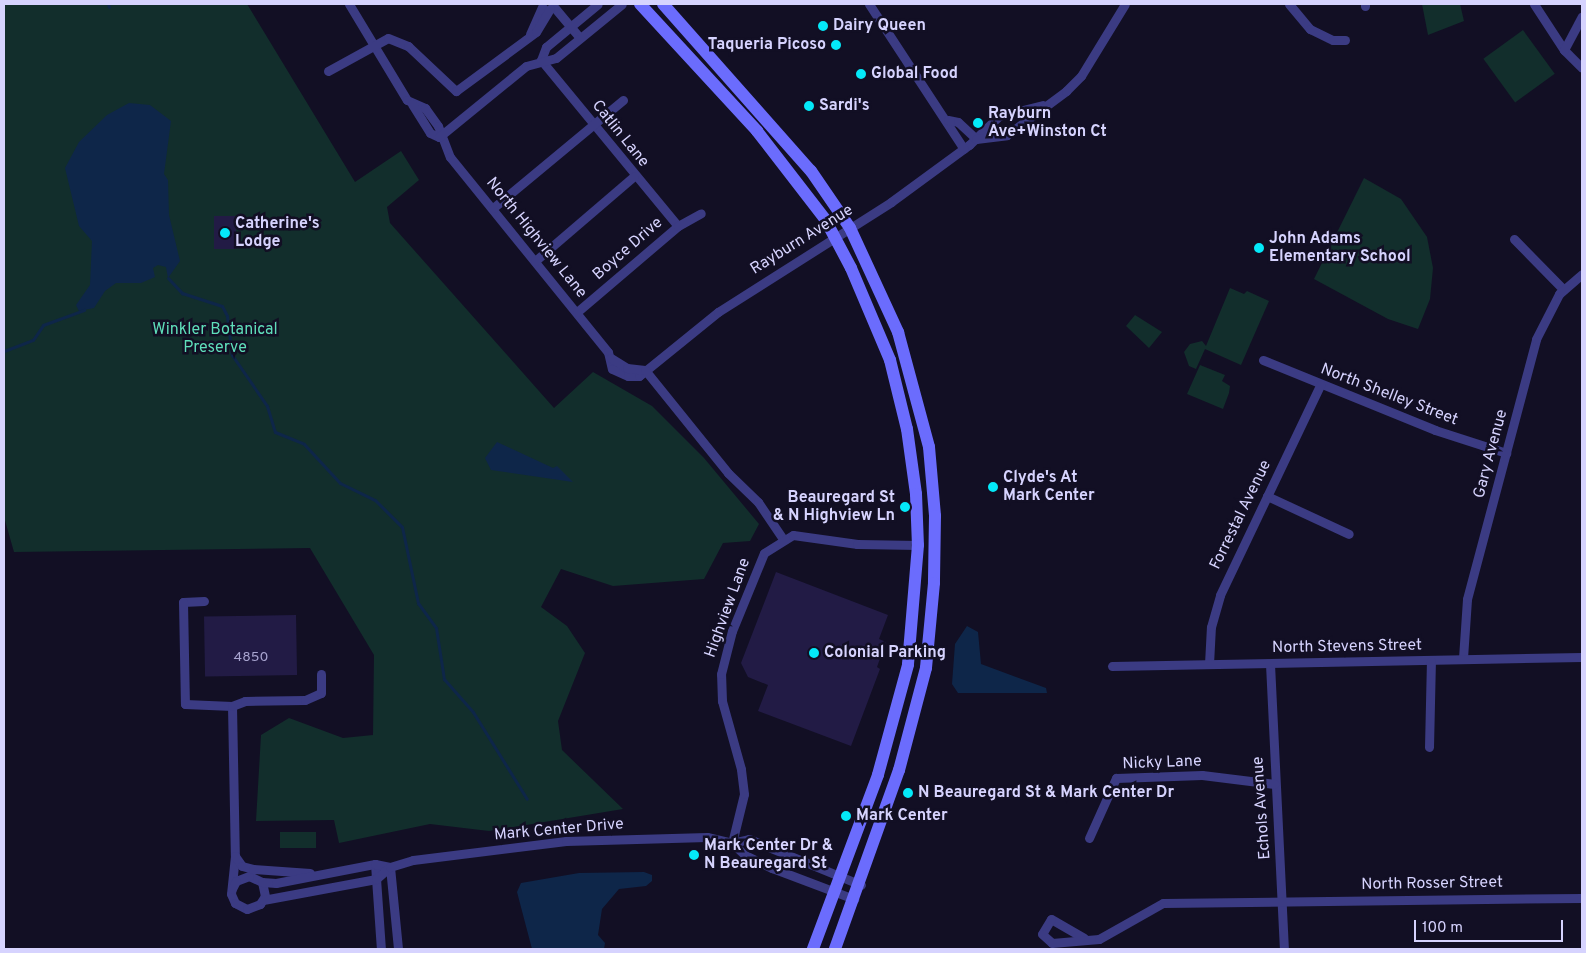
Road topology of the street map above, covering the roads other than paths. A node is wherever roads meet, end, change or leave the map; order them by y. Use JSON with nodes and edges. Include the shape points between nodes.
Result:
{"nodes":[{"id":1,"x":349,"y":4,"type":"edge"},
{"id":2,"x":598,"y":4,"type":"edge"},
{"id":3,"x":622,"y":4,"type":"edge"},
{"id":4,"x":640,"y":4,"type":"edge"},
{"id":5,"x":663,"y":4,"type":"edge"},
{"id":6,"x":869,"y":4,"type":"edge"},
{"id":7,"x":1125,"y":4,"type":"edge"},
{"id":8,"x":1289,"y":4,"type":"edge"},
{"id":9,"x":1534,"y":4,"type":"edge"},
{"id":10,"x":549,"y":6,"type":"edge"},
{"id":11,"x":1582,"y":16,"type":"edge"},
{"id":12,"x":570,"y":27,"type":"junction"},
{"id":13,"x":580,"y":38,"type":"junction"},
{"id":14,"x":1345,"y":40,"type":"dead end"},
{"id":15,"x":372,"y":45,"type":"junction"},
{"id":16,"x":1564,"y":50,"type":"junction"},
{"id":17,"x":541,"y":60,"type":"junction"},
{"id":18,"x":1582,"y":68,"type":"edge"},
{"id":19,"x":328,"y":71,"type":"dead end"},
{"id":20,"x":622,"y":100,"type":"dead end"},
{"id":21,"x":1043,"y":105,"type":"junction"},
{"id":22,"x":948,"y":120,"type":"junction"},
{"id":23,"x":594,"y":124,"type":"junction"},
{"id":24,"x":439,"y":137,"type":"junction"},
{"id":25,"x":976,"y":139,"type":"junction"},
{"id":26,"x":964,"y":148,"type":"junction"},
{"id":27,"x":634,"y":176,"type":"junction"},
{"id":28,"x":493,"y":208,"type":"junction"},
{"id":29,"x":701,"y":213,"type":"dead end"},
{"id":30,"x":678,"y":226,"type":"junction"},
{"id":31,"x":850,"y":228,"type":"junction"},
{"id":32,"x":835,"y":238,"type":"junction"},
{"id":33,"x":1514,"y":239,"type":"dead end"},
{"id":34,"x":535,"y":261,"type":"junction"},
{"id":35,"x":1582,"y":274,"type":"edge"},
{"id":36,"x":1563,"y":289,"type":"junction"},
{"id":37,"x":577,"y":312,"type":"junction"},
{"id":38,"x":1263,"y":360,"type":"dead end"},
{"id":39,"x":645,"y":370,"type":"junction"},
{"id":40,"x":1320,"y":385,"type":"junction"},
{"id":41,"x":1506,"y":453,"type":"junction"},
{"id":42,"x":1267,"y":496,"type":"junction"},
{"id":43,"x":1349,"y":534,"type":"dead end"},
{"id":44,"x":783,"y":539,"type":"junction"},
{"id":45,"x":918,"y":544,"type":"junction"},
{"id":46,"x":204,"y":601,"type":"dead end"},
{"id":47,"x":1582,"y":656,"type":"edge"},
{"id":48,"x":1463,"y":658,"type":"junction"},
{"id":49,"x":1431,"y":661,"type":"junction"},
{"id":50,"x":1209,"y":664,"type":"junction"},
{"id":51,"x":1270,"y":664,"type":"junction"},
{"id":52,"x":1112,"y":666,"type":"dead end"},
{"id":53,"x":321,"y":674,"type":"dead end"},
{"id":54,"x":232,"y":706,"type":"junction"},
{"id":55,"x":1429,"y":747,"type":"dead end"},
{"id":56,"x":1274,"y":784,"type":"junction"},
{"id":57,"x":1089,"y":838,"type":"dead end"},
{"id":58,"x":732,"y":843,"type":"junction"},
{"id":59,"x":235,"y":856,"type":"junction"},
{"id":60,"x":375,"y":864,"type":"junction"},
{"id":61,"x":390,"y":867,"type":"junction"},
{"id":62,"x":318,"y":874,"type":"junction"},
{"id":63,"x":840,"y":877,"type":"junction"},
{"id":64,"x":376,"y":879,"type":"junction"},
{"id":65,"x":262,"y":882,"type":"junction"},
{"id":66,"x":861,"y":885,"type":"junction"},
{"id":67,"x":232,"y":889,"type":"junction"},
{"id":68,"x":834,"y":892,"type":"junction"},
{"id":69,"x":1582,"y":898,"type":"edge"},
{"id":70,"x":854,"y":899,"type":"junction"},
{"id":71,"x":263,"y":900,"type":"junction"},
{"id":72,"x":1283,"y":903,"type":"junction"},
{"id":73,"x":1084,"y":938,"type":"dead end"},
{"id":74,"x":381,"y":949,"type":"edge"},
{"id":75,"x":398,"y":949,"type":"edge"},
{"id":76,"x":812,"y":949,"type":"edge"},
{"id":77,"x":835,"y":949,"type":"edge"},
{"id":78,"x":1284,"y":949,"type":"edge"}],
"edges":[{"from":1,"to":15,"type":"street","name":"North Highview Lane"},
{"from":2,"to":12,"type":"street"},
{"from":3,"to":13,"type":"street"},
{"from":4,"to":32,"type":"main road","via":[[766,142]]},
{"from":5,"to":31,"type":"main road","via":[[805,164]]},
{"from":6,"to":22,"type":"street"},
{"from":7,"to":21,"type":"street","name":"Rayburn Avenue","via":[[1081,76]]},
{"from":8,"to":14,"type":"street","via":[[1310,29],[1332,40]]},
{"from":9,"to":16,"type":"street"},
{"from":10,"to":12,"type":"street"},
{"from":10,"to":15,"type":"street","via":[[530,34],[456,91],[408,46],[388,38]]},
{"from":11,"to":16,"type":"street"},
{"from":12,"to":13,"type":"street"},
{"from":12,"to":17,"type":"street","via":[[546,47]]},
{"from":13,"to":17,"type":"street","via":[[556,58]]},
{"from":15,"to":19,"type":"street"},
{"from":15,"to":24,"type":"street","name":"North Highview Lane","via":[[421,121]]},
{"from":16,"to":18,"type":"street"},
{"from":17,"to":23,"type":"street","name":"Catlin Lane"},
{"from":17,"to":24,"type":"street","via":[[526,66]]},
{"from":20,"to":23,"type":"street"},
{"from":21,"to":25,"type":"street","name":"Rayburn Avenue","via":[[999,116]]},
{"from":21,"to":25,"type":"street","name":"Rayburn Avenue","via":[[1008,135]]},
{"from":22,"to":25,"type":"street","via":[[958,122]]},
{"from":22,"to":26,"type":"street","via":[[950,130]]},
{"from":23,"to":27,"type":"street","name":"Catlin Lane"},
{"from":23,"to":28,"type":"street"},
{"from":24,"to":28,"type":"street","name":"North Highview Lane","via":[[450,157]]},
{"from":25,"to":26,"type":"street","name":"Rayburn Avenue"},
{"from":26,"to":31,"type":"street","name":"Rayburn Avenue"},
{"from":27,"to":30,"type":"street","name":"Catlin Lane"},
{"from":27,"to":34,"type":"street"},
{"from":28,"to":34,"type":"street","name":"North Highview Lane"},
{"from":29,"to":30,"type":"street","name":"Boyce Drive"},
{"from":30,"to":37,"type":"street","name":"Boyce Drive"},
{"from":31,"to":32,"type":"street","name":"Rayburn Avenue"},
{"from":31,"to":66,"type":"main road","via":[[880,287],[906,357],[929,447],[935,516],[934,583],[926,668],[910,736]]},
{"from":32,"to":39,"type":"street","name":"Rayburn Avenue","via":[[718,312]]},
{"from":32,"to":45,"type":"main road","via":[[890,360],[912,462]]},
{"from":33,"to":36,"type":"street"},
{"from":34,"to":37,"type":"street","name":"North Highview Lane"},
{"from":35,"to":36,"type":"street","name":"Gary Avenue"},
{"from":36,"to":41,"type":"street","name":"Gary Avenue","via":[[1536,339]]},
{"from":37,"to":39,"type":"street","name":"North Highview Lane","via":[[611,358],[627,368]]},
{"from":38,"to":40,"type":"street","name":"North Shelley Street"},
{"from":39,"to":44,"type":"street","via":[[728,473],[758,502]]},
{"from":40,"to":41,"type":"street","name":"North Shelley Street","via":[[1435,430]]},
{"from":40,"to":42,"type":"street","name":"Forrestal Avenue"},
{"from":41,"to":48,"type":"street","name":"Gary Avenue","via":[[1467,600]]},
{"from":42,"to":43,"type":"street"},
{"from":42,"to":50,"type":"street","name":"Forrestal Avenue","via":[[1214,611]]},
{"from":44,"to":45,"type":"street","via":[[794,535],[858,544]]},
{"from":44,"to":58,"type":"street","name":"Highview Lane","via":[[764,553],[753,574],[721,674],[722,701],[741,769],[744,794]]},
{"from":45,"to":63,"type":"main road","via":[[913,630],[900,702]]},
{"from":46,"to":54,"type":"street","via":[[183,602],[185,704]]},
{"from":47,"to":48,"type":"street","name":"North Stevens Street"},
{"from":48,"to":49,"type":"street","name":"North Stevens Street"},
{"from":49,"to":51,"type":"street","name":"North Stevens Street"},
{"from":49,"to":55,"type":"street"},
{"from":50,"to":51,"type":"street","name":"North Stevens Street"},
{"from":50,"to":52,"type":"street","name":"North Stevens Street"},
{"from":51,"to":56,"type":"street","name":"Echols Avenue"},
{"from":53,"to":54,"type":"street","via":[[321,693],[305,700],[245,701]]},
{"from":54,"to":59,"type":"street"},
{"from":56,"to":57,"type":"street","name":"Nicky Lane","via":[[1202,775],[1116,778]]},
{"from":56,"to":72,"type":"street","name":"Echols Avenue"},
{"from":58,"to":61,"type":"street","name":"Mark Center Drive","via":[[707,837],[566,842],[413,860]]},
{"from":58,"to":63,"type":"street","name":"Mark Center Drive","via":[[749,838]]},
{"from":58,"to":68,"type":"street","name":"Mark Center Drive","via":[[745,855],[772,868]]},
{"from":59,"to":62,"type":"street","name":"Mark Center Drive","via":[[242,866],[253,869]]},
{"from":59,"to":67,"type":"street"},
{"from":60,"to":61,"type":"street","name":"Mark Center Drive"},
{"from":60,"to":62,"type":"street","name":"Mark Center Drive"},
{"from":60,"to":64,"type":"street"},
{"from":61,"to":64,"type":"street","name":"Mark Center Drive"},
{"from":61,"to":75,"type":"street"},
{"from":62,"to":65,"type":"street","name":"Mark Center Drive"},
{"from":63,"to":66,"type":"street","name":"Mark Center Drive"},
{"from":63,"to":68,"type":"main road"},
{"from":64,"to":71,"type":"street"},
{"from":64,"to":74,"type":"street"},
{"from":65,"to":67,"type":"street","via":[[245,876]]},
{"from":65,"to":71,"type":"street"},
{"from":66,"to":70,"type":"main road"},
{"from":67,"to":71,"type":"street","via":[[235,903],[243,908],[252,909]]},
{"from":68,"to":70,"type":"street","name":"Mark Center Drive"},
{"from":68,"to":76,"type":"main road"},
{"from":69,"to":72,"type":"street","name":"North Rosser Street"},
{"from":70,"to":77,"type":"main road"},
{"from":72,"to":73,"type":"street","name":"North Rosser Street","via":[[1163,903],[1099,939]]},
{"from":72,"to":78,"type":"street","name":"Echols Avenue"}]}
